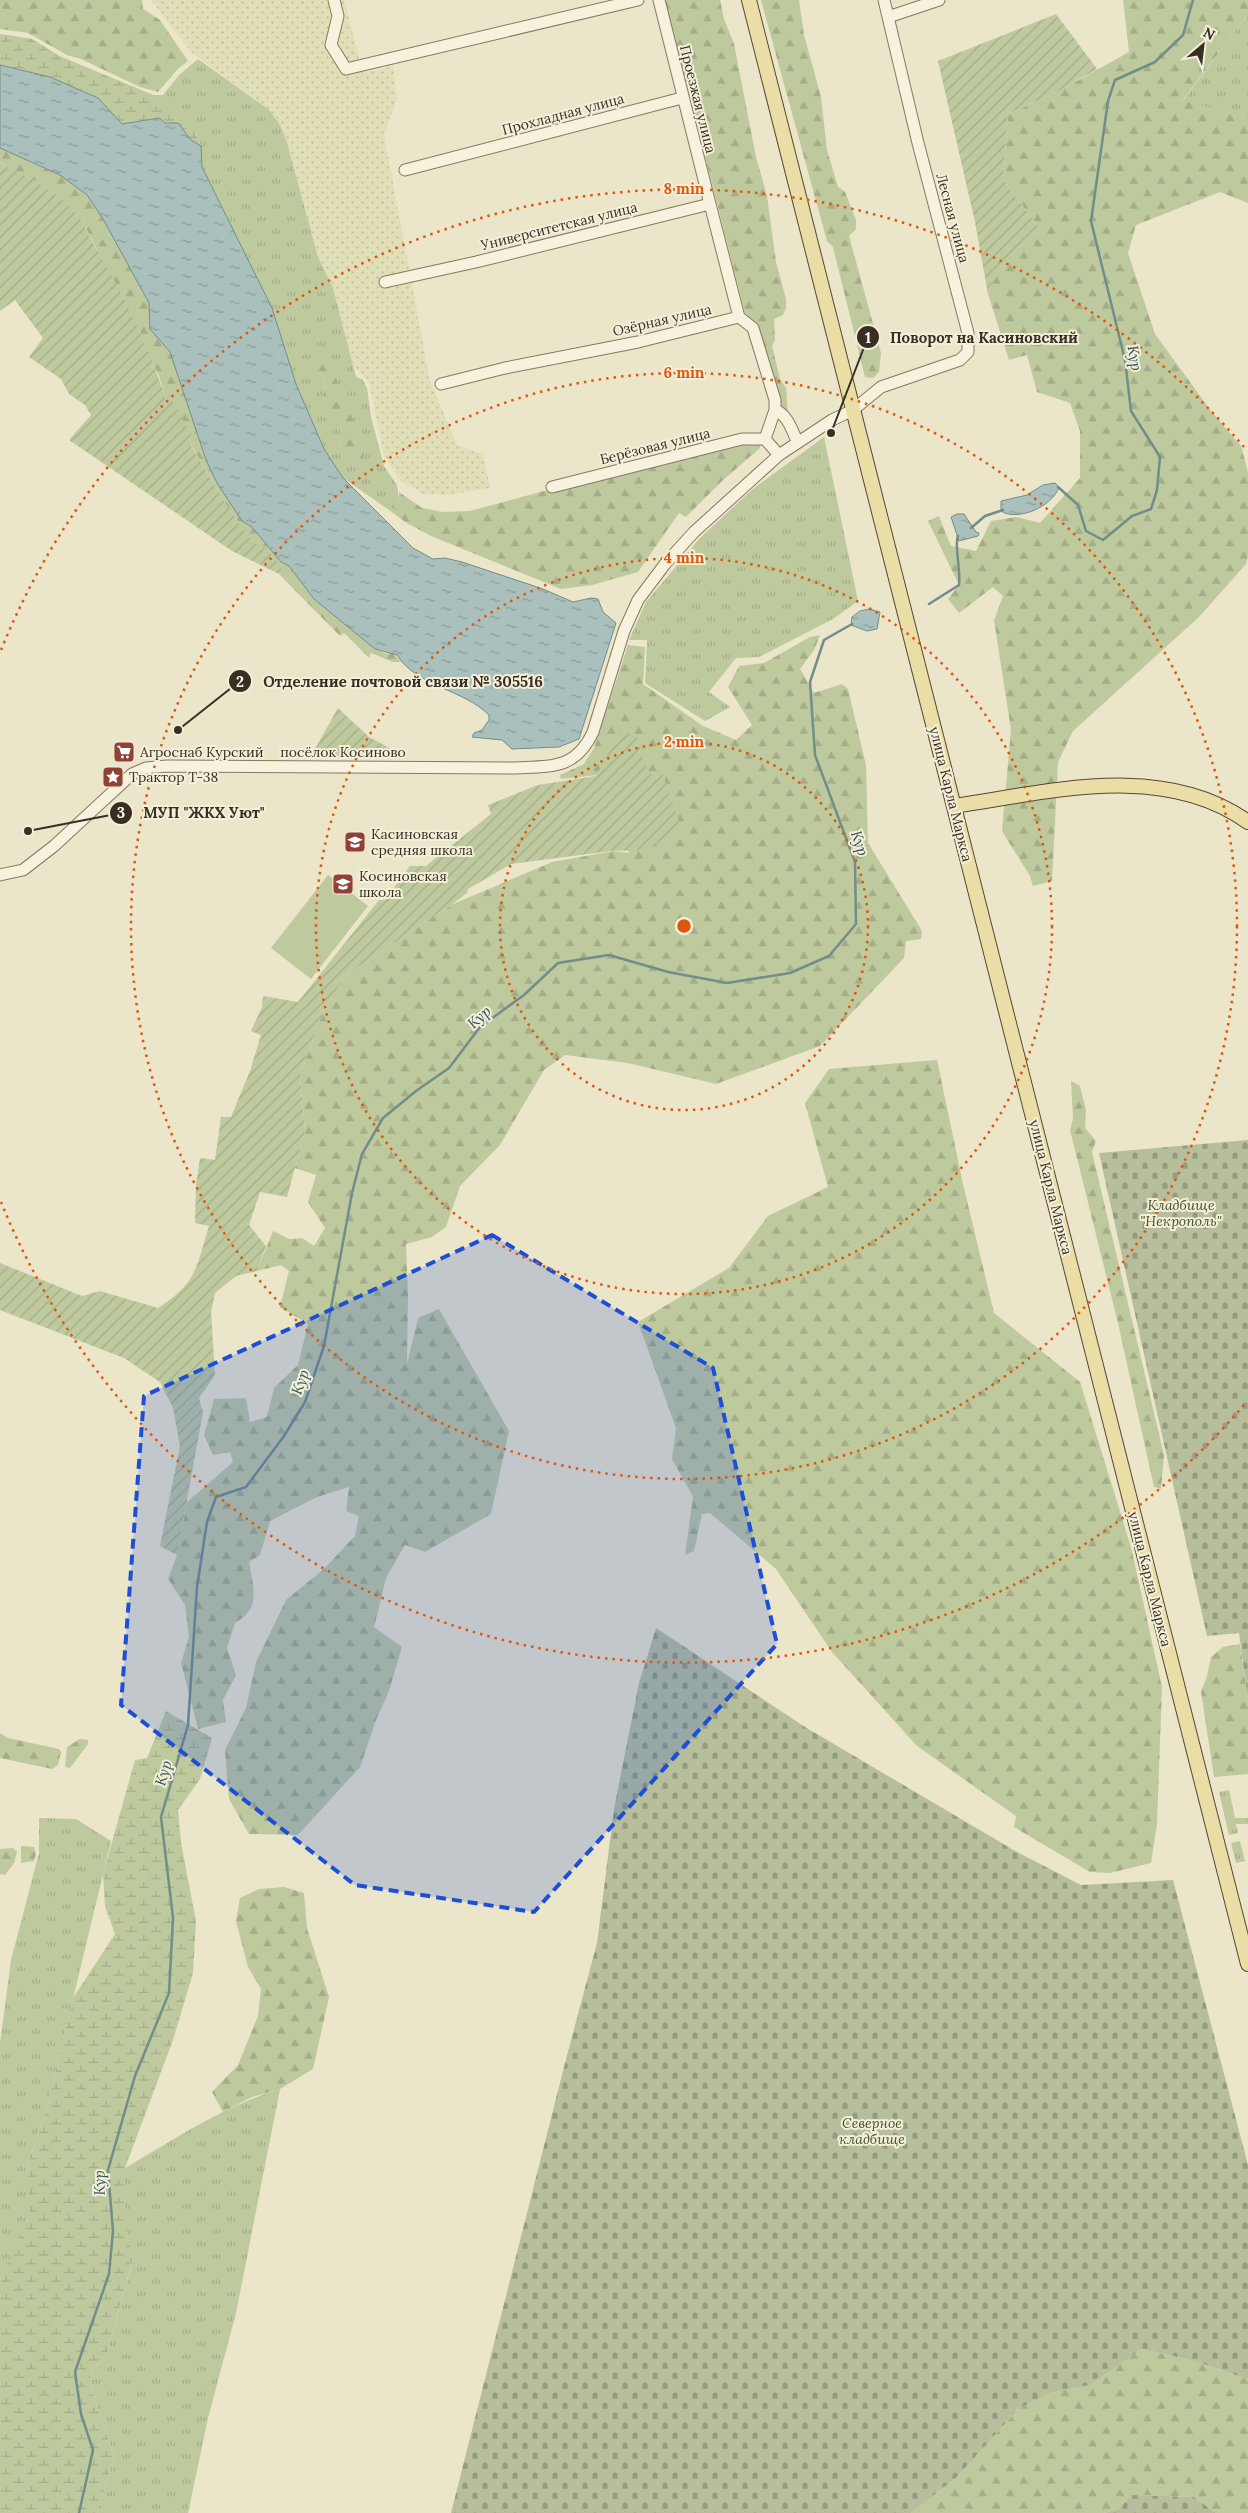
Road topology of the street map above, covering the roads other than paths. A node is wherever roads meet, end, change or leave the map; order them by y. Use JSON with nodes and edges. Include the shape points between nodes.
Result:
{"nodes":[{"id":1,"x":334,"y":0,"type":"edge"},
{"id":2,"x":638,"y":0,"type":"edge"},
{"id":3,"x":659,"y":0,"type":"edge"},
{"id":4,"x":749,"y":0,"type":"edge"},
{"id":5,"x":884,"y":0,"type":"edge"},
{"id":6,"x":940,"y":0,"type":"edge"},
{"id":7,"x":888,"y":17,"type":"junction"},
{"id":8,"x":682,"y":98,"type":"junction"},
{"id":9,"x":405,"y":170,"type":"dead end"},
{"id":10,"x":710,"y":204,"type":"junction"},
{"id":11,"x":385,"y":282,"type":"dead end"},
{"id":12,"x":739,"y":317,"type":"junction"},
{"id":13,"x":441,"y":384,"type":"dead end"},
{"id":14,"x":881,"y":387,"type":"joint"},
{"id":15,"x":775,"y":410,"type":"junction"},
{"id":16,"x":853,"y":410,"type":"junction"},
{"id":17,"x":765,"y":439,"type":"junction"},
{"id":18,"x":798,"y":441,"type":"junction"},
{"id":19,"x":779,"y":455,"type":"junction"},
{"id":20,"x":552,"y":487,"type":"dead end"},
{"id":21,"x":954,"y":806,"type":"junction"},
{"id":22,"x":1248,"y":822,"type":"edge"},
{"id":23,"x":0,"y":875,"type":"edge"},
{"id":24,"x":1248,"y":1964,"type":"edge"}],
"edges":[{"from":1,"to":2,"type":"street","via":[[338,16],[331,45],[346,69]]},
{"from":3,"to":8,"type":"street","name":"Проезжая улица"},
{"from":4,"to":16,"type":"main road","name":"улица Карла Маркса"},
{"from":5,"to":7,"type":"street","name":"Лесная улица"},
{"from":6,"to":7,"type":"street"},
{"from":7,"to":14,"type":"street","name":"Лесная улица","via":[[968,352],[960,360]]},
{"from":8,"to":9,"type":"street","name":"Прохладная улица"},
{"from":8,"to":10,"type":"street","name":"Проезжая улица"},
{"from":10,"to":11,"type":"street","name":"Университетская улица"},
{"from":10,"to":12,"type":"street"},
{"from":12,"to":13,"type":"street","name":"Озёрная улица"},
{"from":12,"to":15,"type":"street","via":[[753,328],[775,400]]},
{"from":14,"to":16,"type":"street","name":"посёлок Косиново"},
{"from":15,"to":17,"type":"street"},
{"from":15,"to":18,"type":"street","via":[[786,418]]},
{"from":16,"to":18,"type":"street","name":"посёлок Косиново"},
{"from":16,"to":21,"type":"main road","name":"улица Карла Маркса"},
{"from":17,"to":19,"type":"street"},
{"from":17,"to":20,"type":"street","name":"Берёзовая улица","via":[[742,439]]},
{"from":18,"to":19,"type":"street","name":"посёлок Косиново"},
{"from":19,"to":23,"type":"street","name":"посёлок Косиново","via":[[694,532],[638,600],[624,631],[593,732],[587,746],[576,758],[560,766],[511,768],[146,768],[132,774],[23,870]]},
{"from":21,"to":22,"type":"main road","via":[[1092,786],[1126,785],[1192,796]]},
{"from":21,"to":24,"type":"main road","name":"улица Карла Маркса"}]}
